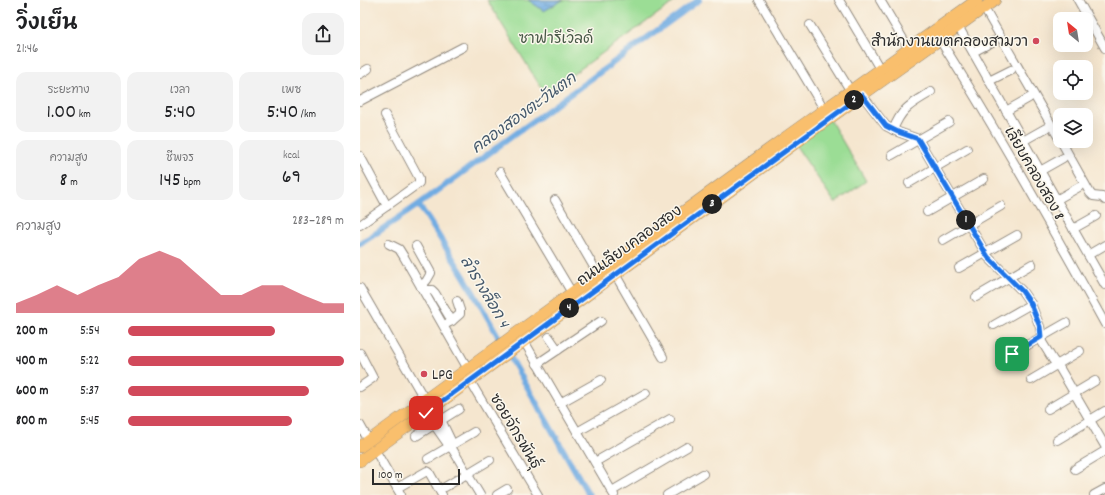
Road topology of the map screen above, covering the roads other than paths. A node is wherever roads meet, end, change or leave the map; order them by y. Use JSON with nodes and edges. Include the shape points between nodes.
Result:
{"nodes":[{"id":1,"x":759,"y":0,"type":"edge"},
{"id":2,"x":839,"y":0,"type":"edge"},
{"id":3,"x":880,"y":0,"type":"edge"},
{"id":4,"x":995,"y":0,"type":"edge"},
{"id":5,"x":1078,"y":0,"type":"edge"},
{"id":6,"x":980,"y":4,"type":"edge"},
{"id":7,"x":810,"y":25,"type":"dead end"},
{"id":8,"x":958,"y":26,"type":"junction"},
{"id":9,"x":940,"y":40,"type":"junction"},
{"id":10,"x":994,"y":41,"type":"dead end"},
{"id":11,"x":463,"y":47,"type":"dead end"},
{"id":12,"x":909,"y":48,"type":"junction"},
{"id":13,"x":1105,"y":48,"type":"edge"},
{"id":14,"x":973,"y":52,"type":"junction"},
{"id":15,"x":368,"y":69,"type":"dead end"},
{"id":16,"x":880,"y":69,"type":"junction"},
{"id":17,"x":1011,"y":70,"type":"dead end"},
{"id":18,"x":360,"y":74,"type":"edge"},
{"id":19,"x":989,"y":81,"type":"junction"},
{"id":20,"x":850,"y":90,"type":"junction"},
{"id":21,"x":931,"y":92,"type":"dead end"},
{"id":22,"x":862,"y":95,"type":"junction"},
{"id":23,"x":1029,"y":98,"type":"dead end"},
{"id":24,"x":360,"y":102,"type":"edge"},
{"id":25,"x":824,"y":109,"type":"junction"},
{"id":26,"x":1006,"y":111,"type":"junction"},
{"id":27,"x":385,"y":115,"type":"dead end"},
{"id":28,"x":949,"y":122,"type":"dead end"},
{"id":29,"x":1046,"y":128,"type":"dead end"},
{"id":30,"x":1053,"y":128,"type":"edge"},
{"id":31,"x":893,"y":130,"type":"junction"},
{"id":32,"x":918,"y":139,"type":"junction"},
{"id":33,"x":1023,"y":141,"type":"junction"},
{"id":34,"x":1065,"y":148,"type":"edge"},
{"id":35,"x":967,"y":149,"type":"dead end"},
{"id":36,"x":892,"y":155,"type":"dead end"},
{"id":37,"x":360,"y":156,"type":"edge"},
{"id":38,"x":1062,"y":158,"type":"dead end"},
{"id":39,"x":935,"y":168,"type":"junction"},
{"id":40,"x":1040,"y":171,"type":"junction"},
{"id":41,"x":500,"y":172,"type":"dead end"},
{"id":42,"x":984,"y":179,"type":"dead end"},
{"id":43,"x":909,"y":183,"type":"dead end"},
{"id":44,"x":1079,"y":187,"type":"dead end"},
{"id":45,"x":952,"y":197,"type":"junction"},
{"id":46,"x":555,"y":200,"type":"dead end"},
{"id":47,"x":1056,"y":200,"type":"junction"},
{"id":48,"x":1105,"y":200,"type":"edge"},
{"id":49,"x":387,"y":206,"type":"junction"},
{"id":50,"x":1001,"y":206,"type":"dead end"},
{"id":51,"x":927,"y":212,"type":"dead end"},
{"id":52,"x":1096,"y":216,"type":"dead end"},
{"id":53,"x":360,"y":225,"type":"edge"},
{"id":54,"x":969,"y":225,"type":"junction"},
{"id":55,"x":1073,"y":229,"type":"junction"},
{"id":56,"x":1017,"y":235,"type":"dead end"},
{"id":57,"x":943,"y":240,"type":"dead end"},
{"id":58,"x":389,"y":244,"type":"dead end"},
{"id":59,"x":1105,"y":245,"type":"edge"},
{"id":60,"x":416,"y":246,"type":"dead end"},
{"id":61,"x":985,"y":253,"type":"junction"},
{"id":62,"x":1088,"y":255,"type":"junction"},
{"id":63,"x":1032,"y":264,"type":"dead end"},
{"id":64,"x":959,"y":268,"type":"dead end"},
{"id":65,"x":598,"y":274,"type":"junction"},
{"id":66,"x":615,"y":274,"type":"junction"},
{"id":67,"x":1009,"y":278,"type":"junction"},
{"id":68,"x":1105,"y":283,"type":"edge"},
{"id":69,"x":360,"y":288,"type":"edge"},
{"id":70,"x":422,"y":289,"type":"junction"},
{"id":71,"x":572,"y":293,"type":"junction"},
{"id":72,"x":976,"y":297,"type":"dead end"},
{"id":73,"x":457,"y":300,"type":"dead end"},
{"id":74,"x":1031,"y":304,"type":"junction"},
{"id":75,"x":452,"y":321,"type":"junction"},
{"id":76,"x":601,"y":321,"type":"dead end"},
{"id":77,"x":1066,"y":323,"type":"dead end"},
{"id":78,"x":1104,"y":323,"type":"edge"},
{"id":79,"x":444,"y":325,"type":"junction"},
{"id":80,"x":994,"y":325,"type":"dead end"},
{"id":81,"x":549,"y":337,"type":"dead end"},
{"id":82,"x":1041,"y":337,"type":"junction"},
{"id":83,"x":524,"y":341,"type":"junction"},
{"id":84,"x":558,"y":350,"type":"junction"},
{"id":85,"x":1080,"y":351,"type":"dead end"},
{"id":86,"x":360,"y":353,"type":"edge"},
{"id":87,"x":1012,"y":354,"type":"dead end"},
{"id":88,"x":663,"y":358,"type":"dead end"},
{"id":89,"x":537,"y":364,"type":"junction"},
{"id":90,"x":1057,"y":364,"type":"junction"},
{"id":91,"x":468,"y":368,"type":"junction"},
{"id":92,"x":601,"y":380,"type":"dead end"},
{"id":93,"x":1031,"y":380,"type":"dead end"},
{"id":94,"x":470,"y":381,"type":"junction"},
{"id":95,"x":1095,"y":381,"type":"dead end"},
{"id":96,"x":360,"y":387,"type":"edge"},
{"id":97,"x":646,"y":393,"type":"dead end"},
{"id":98,"x":1074,"y":393,"type":"junction"},
{"id":99,"x":560,"y":403,"type":"junction"},
{"id":100,"x":428,"y":407,"type":"junction"},
{"id":101,"x":460,"y":409,"type":"dead end"},
{"id":102,"x":1048,"y":409,"type":"dead end"},
{"id":103,"x":1105,"y":411,"type":"edge"},
{"id":104,"x":670,"y":419,"type":"dead end"},
{"id":105,"x":1090,"y":420,"type":"junction"},
{"id":106,"x":438,"y":423,"type":"junction"},
{"id":107,"x":360,"y":425,"type":"edge"},
{"id":108,"x":474,"y":432,"type":"dead end"},
{"id":109,"x":577,"y":432,"type":"junction"},
{"id":110,"x":416,"y":436,"type":"dead end"},
{"id":111,"x":1057,"y":440,"type":"dead end"},
{"id":112,"x":368,"y":446,"type":"edge"},
{"id":113,"x":1105,"y":446,"type":"edge"},
{"id":114,"x":452,"y":447,"type":"junction"},
{"id":115,"x":687,"y":447,"type":"dead end"},
{"id":116,"x":1105,"y":451,"type":"edge"},
{"id":117,"x":428,"y":459,"type":"dead end"},
{"id":118,"x":490,"y":460,"type":"dead end"},
{"id":119,"x":360,"y":461,"type":"edge"},
{"id":120,"x":595,"y":462,"type":"junction"},
{"id":121,"x":1075,"y":469,"type":"dead end"},
{"id":122,"x":467,"y":474,"type":"junction"},
{"id":123,"x":703,"y":474,"type":"dead end"},
{"id":124,"x":507,"y":489,"type":"dead end"},
{"id":125,"x":1105,"y":489,"type":"edge"},
{"id":126,"x":443,"y":491,"type":"edge"},
{"id":127,"x":399,"y":492,"type":"edge"},
{"id":128,"x":613,"y":493,"type":"edge"},
{"id":129,"x":480,"y":495,"type":"edge"},
{"id":130,"x":497,"y":495,"type":"edge"},
{"id":131,"x":538,"y":495,"type":"edge"},
{"id":132,"x":667,"y":495,"type":"edge"},
{"id":133,"x":1094,"y":495,"type":"edge"}],
"edges":[{"from":1,"to":25,"type":"street"},
{"from":2,"to":16,"type":"street"},
{"from":3,"to":12,"type":"street"},
{"from":4,"to":6,"type":"main road","name":"ถนนเลียบคลองสอง"},
{"from":5,"to":13,"type":"street"},
{"from":6,"to":8,"type":"main road","name":"ถนนเลียบคลองสอง"},
{"from":6,"to":12,"type":"main road","name":"ถนนเลียบคลองสอง"},
{"from":6,"to":30,"type":"street"},
{"from":7,"to":20,"type":"street"},
{"from":8,"to":9,"type":"main road","name":"ถนนเลียบคลองสอง"},
{"from":8,"to":14,"type":"street"},
{"from":9,"to":22,"type":"main road","name":"ถนนเลียบคลองสอง"},
{"from":9,"to":78,"type":"street","name":"เลียบคลองสอง 8"},
{"from":10,"to":14,"type":"street"},
{"from":11,"to":24,"type":"street"},
{"from":12,"to":16,"type":"main road","name":"ถนนเลียบคลองสอง"},
{"from":14,"to":19,"type":"street"},
{"from":15,"to":18,"type":"street"},
{"from":16,"to":20,"type":"main road","name":"ถนนเลียบคลองสอง"},
{"from":17,"to":19,"type":"street"},
{"from":19,"to":26,"type":"street"},
{"from":20,"to":25,"type":"main road","name":"ถนนเลียบคลองสอง"},
{"from":21,"to":31,"type":"street","via":[[901,113]]},
{"from":22,"to":31,"type":"street","via":[[886,126]]},
{"from":22,"to":66,"type":"main road","name":"ถนนเลียบคลองสอง"},
{"from":23,"to":26,"type":"street"},
{"from":25,"to":65,"type":"main road","name":"ถนนเลียบคลองสอง"},
{"from":26,"to":33,"type":"street"},
{"from":27,"to":49,"type":"street","via":[[419,180],[417,185]]},
{"from":28,"to":32,"type":"street"},
{"from":29,"to":33,"type":"street"},
{"from":31,"to":32,"type":"street"},
{"from":32,"to":36,"type":"street"},
{"from":32,"to":39,"type":"street"},
{"from":33,"to":40,"type":"street"},
{"from":34,"to":48,"type":"street","via":[[1090,193]]},
{"from":35,"to":39,"type":"street"},
{"from":37,"to":49,"type":"street"},
{"from":38,"to":40,"type":"street"},
{"from":39,"to":43,"type":"street"},
{"from":39,"to":45,"type":"street"},
{"from":40,"to":47,"type":"street"},
{"from":41,"to":71,"type":"street"},
{"from":42,"to":45,"type":"street"},
{"from":44,"to":47,"type":"street"},
{"from":45,"to":51,"type":"street"},
{"from":45,"to":54,"type":"street"},
{"from":46,"to":65,"type":"street"},
{"from":47,"to":55,"type":"street"},
{"from":49,"to":53,"type":"street"},
{"from":50,"to":54,"type":"street"},
{"from":52,"to":55,"type":"street"},
{"from":54,"to":57,"type":"street"},
{"from":54,"to":61,"type":"street"},
{"from":55,"to":62,"type":"street"},
{"from":56,"to":61,"type":"street"},
{"from":58,"to":70,"type":"street","via":[[399,249]]},
{"from":59,"to":62,"type":"street"},
{"from":60,"to":70,"type":"street","via":[[431,273]]},
{"from":61,"to":64,"type":"street"},
{"from":61,"to":67,"type":"street"},
{"from":62,"to":68,"type":"street"},
{"from":63,"to":67,"type":"street"},
{"from":65,"to":71,"type":"main road","name":"ถนนเลียบคลองสอง"},
{"from":66,"to":83,"type":"main road","name":"ถนนเลียบคลองสอง"},
{"from":66,"to":88,"type":"street"},
{"from":67,"to":72,"type":"street"},
{"from":67,"to":74,"type":"street"},
{"from":69,"to":100,"type":"street"},
{"from":70,"to":75,"type":"street","via":[[435,293]]},
{"from":70,"to":79,"type":"street"},
{"from":71,"to":91,"type":"main road","name":"ถนนเลียบคลองสอง"},
{"from":73,"to":75,"type":"street","via":[[460,314]]},
{"from":74,"to":80,"type":"street"},
{"from":74,"to":82,"type":"street"},
{"from":75,"to":79,"type":"street"},
{"from":76,"to":84,"type":"street"},
{"from":77,"to":82,"type":"street"},
{"from":79,"to":91,"type":"street"},
{"from":81,"to":84,"type":"street"},
{"from":82,"to":87,"type":"street"},
{"from":82,"to":90,"type":"street"},
{"from":83,"to":89,"type":"street"},
{"from":83,"to":94,"type":"main road","name":"ถนนเลียบคลองสอง"},
{"from":84,"to":89,"type":"street"},
{"from":85,"to":90,"type":"street"},
{"from":86,"to":96,"type":"street","via":[[373,378]]},
{"from":89,"to":99,"type":"street"},
{"from":90,"to":93,"type":"street"},
{"from":90,"to":98,"type":"street"},
{"from":91,"to":100,"type":"main road","name":"ถนนเลียบคลองสอง"},
{"from":92,"to":99,"type":"street"},
{"from":94,"to":100,"type":"main road","name":"ถนนเลียบคลองสอง"},
{"from":94,"to":131,"type":"street","name":"ซอยจักรพันธุ์"},
{"from":95,"to":98,"type":"street"},
{"from":97,"to":109,"type":"street"},
{"from":98,"to":102,"type":"street"},
{"from":98,"to":105,"type":"street"},
{"from":99,"to":109,"type":"street"},
{"from":100,"to":106,"type":"street"},
{"from":100,"to":112,"type":"main road","name":"ถนนเลียบคลองสอง"},
{"from":101,"to":106,"type":"street"},
{"from":103,"to":105,"type":"street"},
{"from":104,"to":120,"type":"street"},
{"from":105,"to":111,"type":"street"},
{"from":105,"to":113,"type":"street"},
{"from":106,"to":110,"type":"street"},
{"from":106,"to":114,"type":"street"},
{"from":107,"to":112,"type":"street"},
{"from":108,"to":114,"type":"street"},
{"from":109,"to":120,"type":"street"},
{"from":112,"to":119,"type":"main road","name":"ถนนเลียบคลองสอง"},
{"from":112,"to":127,"type":"street"},
{"from":114,"to":117,"type":"street"},
{"from":114,"to":122,"type":"street"},
{"from":115,"to":128,"type":"street"},
{"from":116,"to":121,"type":"street"},
{"from":118,"to":122,"type":"street"},
{"from":120,"to":128,"type":"street"},
{"from":122,"to":126,"type":"street"},
{"from":122,"to":129,"type":"street"},
{"from":123,"to":132,"type":"street"},
{"from":124,"to":130,"type":"street"},
{"from":125,"to":133,"type":"street"},
{"from":126,"to":127,"type":"street","via":[[427,471]]}]}
